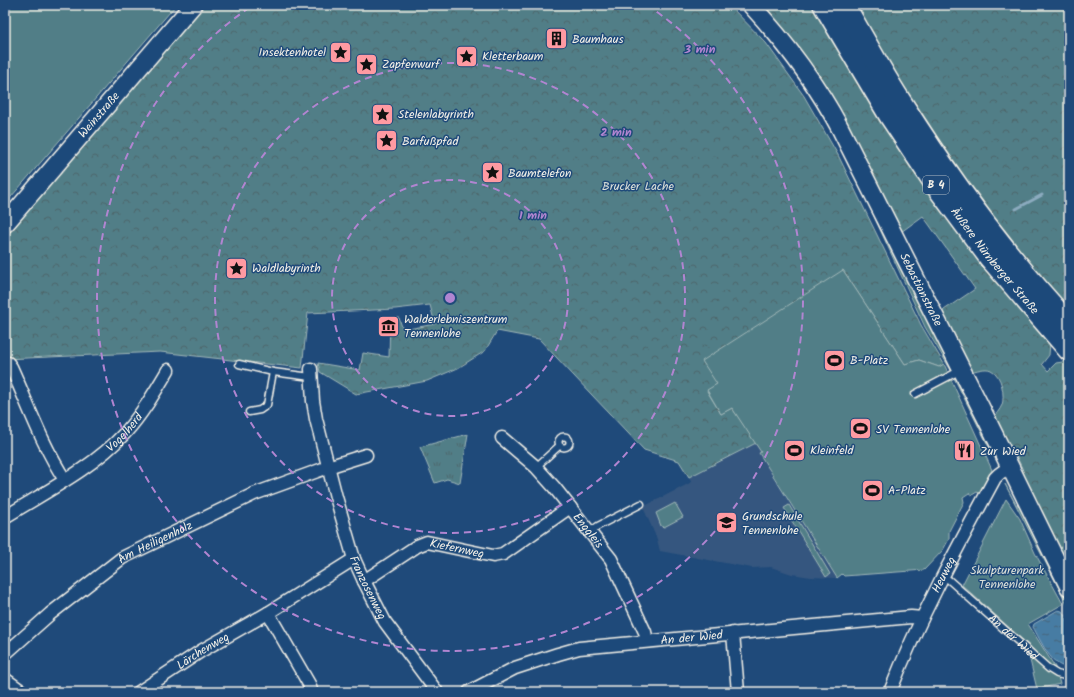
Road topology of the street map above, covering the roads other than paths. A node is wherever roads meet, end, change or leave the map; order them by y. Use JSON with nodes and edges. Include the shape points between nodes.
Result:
{"nodes":[{"id":1,"x":193,"y":5,"type":"edge"},
{"id":2,"x":750,"y":5,"type":"edge"},
{"id":3,"x":824,"y":5,"type":"edge"},
{"id":4,"x":844,"y":5,"type":"edge"},
{"id":5,"x":5,"y":224,"type":"edge"},
{"id":6,"x":1069,"y":324,"type":"edge"},
{"id":7,"x":1069,"y":350,"type":"edge"},
{"id":8,"x":5,"y":363,"type":"edge"},
{"id":9,"x":239,"y":364,"type":"dead end"},
{"id":10,"x":168,"y":370,"type":"dead end"},
{"id":11,"x":962,"y":370,"type":"junction"},
{"id":12,"x":273,"y":372,"type":"junction"},
{"id":13,"x":311,"y":373,"type":"joint"},
{"id":14,"x":915,"y":394,"type":"dead end"},
{"id":15,"x":249,"y":412,"type":"dead end"},
{"id":16,"x":502,"y":438,"type":"dead end"},
{"id":17,"x":559,"y":446,"type":"dead end"},
{"id":18,"x":366,"y":455,"type":"dead end"},
{"id":19,"x":1010,"y":466,"type":"junction"},
{"id":20,"x":536,"y":467,"type":"junction"},
{"id":21,"x":328,"y":468,"type":"junction"},
{"id":22,"x":65,"y":480,"type":"junction"},
{"id":23,"x":641,"y":504,"type":"dead end"},
{"id":24,"x":570,"y":507,"type":"junction"},
{"id":25,"x":5,"y":517,"type":"edge"},
{"id":26,"x":590,"y":532,"type":"junction"},
{"id":27,"x":354,"y":559,"type":"junction"},
{"id":28,"x":942,"y":576,"type":"junction"},
{"id":29,"x":364,"y":581,"type":"junction"},
{"id":30,"x":1069,"y":588,"type":"edge"},
{"id":31,"x":268,"y":613,"type":"junction"},
{"id":32,"x":922,"y":618,"type":"junction"},
{"id":33,"x":732,"y":633,"type":"junction"},
{"id":34,"x":647,"y":641,"type":"junction"},
{"id":35,"x":5,"y":654,"type":"edge"},
{"id":36,"x":1069,"y":678,"type":"edge"},
{"id":37,"x":5,"y":679,"type":"edge"},
{"id":38,"x":23,"y":692,"type":"edge"},
{"id":39,"x":139,"y":692,"type":"edge"},
{"id":40,"x":311,"y":692,"type":"edge"},
{"id":41,"x":437,"y":692,"type":"edge"},
{"id":42,"x":469,"y":692,"type":"edge"},
{"id":43,"x":738,"y":692,"type":"edge"},
{"id":44,"x":890,"y":692,"type":"edge"}],
"edges":[{"from":1,"to":5,"type":"street","name":"Weinstraße"},
{"from":2,"to":11,"type":"street","name":"Sebastianstraße","via":[[790,50],[826,102]]},
{"from":3,"to":7,"type":"highway","name":"Äußere Nürnberger Straße","number":"B 4","via":[[896,126],[942,194],[1006,278]]},
{"from":4,"to":6,"type":"highway","name":"Äußere Nürnberger Straße","number":"B 4","via":[[904,107],[949,174],[1005,250]]},
{"from":8,"to":22,"type":"street","via":[[11,367],[44,441]]},
{"from":9,"to":12,"type":"lane"},
{"from":10,"to":22,"type":"street","name":"Vogelherd","via":[[143,410],[124,434],[102,454]]},
{"from":11,"to":14,"type":"lane"},
{"from":11,"to":19,"type":"street","name":"Sebastianstraße"},
{"from":12,"to":13,"type":"lane"},
{"from":12,"to":15,"type":"lane","via":[[267,405],[260,410]]},
{"from":13,"to":21,"type":"street","name":"Franzosenweg","via":[[313,401]]},
{"from":16,"to":20,"type":"street","name":"Enggleis"},
{"from":17,"to":20,"type":"lane"},
{"from":18,"to":21,"type":"street"},
{"from":19,"to":28,"type":"street","name":"Heuweg","via":[[995,478]]},
{"from":19,"to":30,"type":"street","name":"Sebastianstraße"},
{"from":20,"to":24,"type":"street","name":"Enggleis"},
{"from":21,"to":27,"type":"street","name":"Franzosenweg"},
{"from":21,"to":35,"type":"street","name":"Am Heiligenholz","via":[[254,494],[122,558],[50,614]]},
{"from":22,"to":25,"type":"street","name":"Vogelherd"},
{"from":23,"to":26,"type":"lane"},
{"from":24,"to":26,"type":"street","name":"Enggleis"},
{"from":24,"to":29,"type":"street","name":"Kiefernweg","via":[[503,554],[493,556],[427,542]]},
{"from":26,"to":34,"type":"street","name":"Enggleis","via":[[615,564]]},
{"from":27,"to":29,"type":"street","name":"Franzosenweg"},
{"from":27,"to":31,"type":"street","name":"Lärchenweg"},
{"from":28,"to":32,"type":"street","name":"Heuweg"},
{"from":28,"to":36,"type":"lane","name":"An der Wied","via":[[1049,669]]},
{"from":29,"to":41,"type":"street","name":"Franzosenweg","via":[[385,622]]},
{"from":31,"to":39,"type":"street","name":"Lärchenweg","via":[[201,651]]},
{"from":31,"to":40,"type":"street","via":[[310,684]]},
{"from":32,"to":33,"type":"street","name":"An der Wied","via":[[911,616]]},
{"from":32,"to":44,"type":"street","name":"Heuweg"},
{"from":33,"to":34,"type":"street","name":"An der Wied"},
{"from":33,"to":43,"type":"street"},
{"from":34,"to":42,"type":"street","name":"An der Wied","via":[[579,648],[558,654],[516,668]]},
{"from":37,"to":38,"type":"street"}]}
